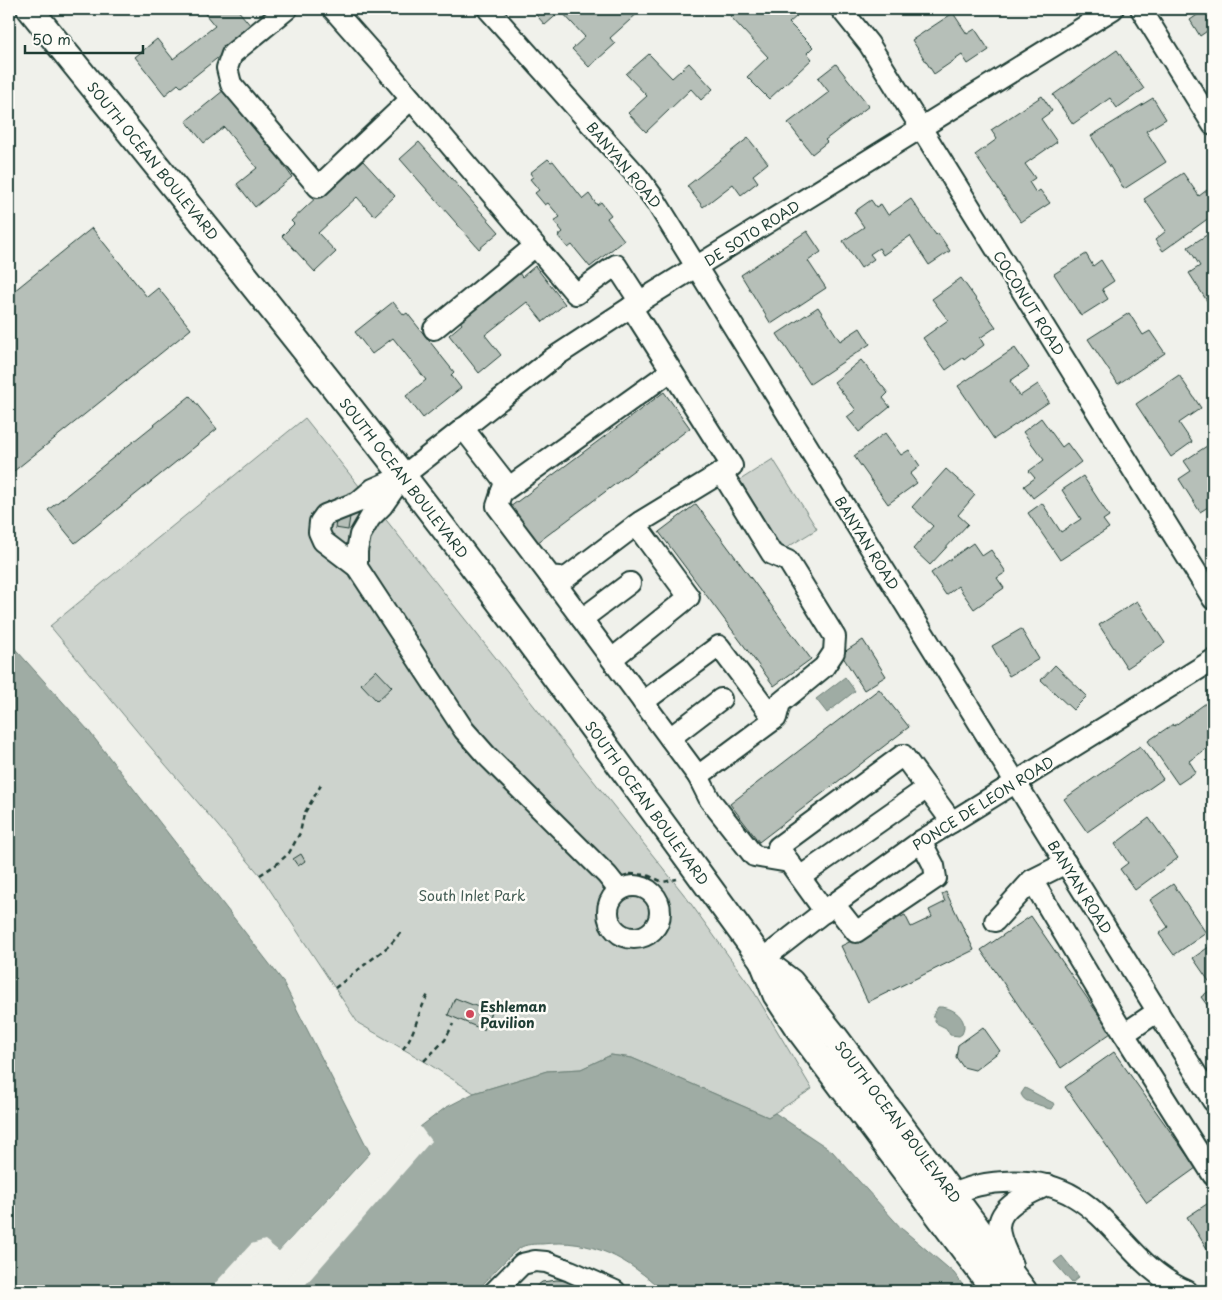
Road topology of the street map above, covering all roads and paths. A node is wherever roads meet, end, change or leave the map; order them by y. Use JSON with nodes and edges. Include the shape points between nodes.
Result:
{"nodes":[{"id":1,"x":30,"y":9,"type":"edge"},
{"id":2,"x":287,"y":9,"type":"edge"},
{"id":3,"x":332,"y":9,"type":"edge"},
{"id":4,"x":488,"y":9,"type":"edge"},
{"id":5,"x":841,"y":9,"type":"edge"},
{"id":6,"x":1113,"y":9,"type":"edge"},
{"id":7,"x":1141,"y":9,"type":"edge"},
{"id":8,"x":411,"y":99,"type":"junction"},
{"id":9,"x":1213,"y":125,"type":"edge"},
{"id":10,"x":921,"y":128,"type":"junction"},
{"id":11,"x":535,"y":246,"type":"junction"},
{"id":12,"x":696,"y":267,"type":"junction"},
{"id":13,"x":635,"y":304,"type":"junction"},
{"id":14,"x":434,"y":330,"type":"dead end"},
{"id":15,"x":671,"y":371,"type":"junction"},
{"id":16,"x":463,"y":428,"type":"junction"},
{"id":17,"x":722,"y":473,"type":"junction"},
{"id":18,"x":403,"y":476,"type":"junction"},
{"id":19,"x":501,"y":493,"type":"junction"},
{"id":20,"x":636,"y":526,"type":"junction"},
{"id":21,"x":357,"y":567,"type":"junction"},
{"id":22,"x":550,"y":576,"type":"junction"},
{"id":23,"x":630,"y":582,"type":"dead end"},
{"id":24,"x":1213,"y":600,"type":"edge"},
{"id":25,"x":582,"y":619,"type":"junction"},
{"id":26,"x":612,"y":659,"type":"junction"},
{"id":27,"x":1213,"y":660,"type":"edge"},
{"id":28,"x":721,"y":699,"type":"dead end"},
{"id":29,"x":643,"y":702,"type":"junction"},
{"id":30,"x":774,"y":719,"type":"junction"},
{"id":31,"x":670,"y":738,"type":"junction"},
{"id":32,"x":698,"y":776,"type":"junction"},
{"id":33,"x":1016,"y":782,"type":"junction"},
{"id":34,"x":321,"y":785,"type":"dead end"},
{"id":35,"x":927,"y":788,"type":"junction"},
{"id":36,"x":952,"y":822,"type":"junction"},
{"id":37,"x":921,"y":841,"type":"junction"},
{"id":38,"x":1066,"y":863,"type":"junction"},
{"id":39,"x":795,"y":870,"type":"junction"},
{"id":40,"x":697,"y":872,"type":"junction"},
{"id":41,"x":260,"y":875,"type":"dead end"},
{"id":42,"x":607,"y":875,"type":"junction"},
{"id":43,"x":1032,"y":880,"type":"junction"},
{"id":44,"x":619,"y":890,"type":"dead end"},
{"id":45,"x":829,"y":908,"type":"junction"},
{"id":46,"x":995,"y":921,"type":"dead end"},
{"id":47,"x":401,"y":932,"type":"dead end"},
{"id":48,"x":762,"y":960,"type":"junction"},
{"id":49,"x":335,"y":988,"type":"dead end"},
{"id":50,"x":429,"y":993,"type":"dead end"},
{"id":51,"x":1158,"y":1011,"type":"junction"},
{"id":52,"x":453,"y":1024,"type":"dead end"},
{"id":53,"x":1124,"y":1034,"type":"junction"},
{"id":54,"x":404,"y":1049,"type":"dead end"},
{"id":55,"x":424,"y":1061,"type":"dead end"},
{"id":56,"x":1213,"y":1101,"type":"edge"},
{"id":57,"x":1213,"y":1175,"type":"edge"},
{"id":58,"x":1048,"y":1185,"type":"junction"},
{"id":59,"x":942,"y":1201,"type":"junction"},
{"id":60,"x":1023,"y":1289,"type":"edge"},
{"id":61,"x":495,"y":1291,"type":"edge"},
{"id":62,"x":614,"y":1291,"type":"edge"},
{"id":63,"x":995,"y":1291,"type":"edge"},
{"id":64,"x":1187,"y":1291,"type":"edge"}],
"edges":[{"from":1,"to":18,"type":"main road","name":"SOUTH OCEAN BOULEVARD"},
{"from":2,"to":8,"type":"street","via":[[232,54],[227,68],[232,84],[318,187]]},
{"from":3,"to":8,"type":"street"},
{"from":4,"to":12,"type":"street","name":"BANYAN ROAD","via":[[638,177]]},
{"from":5,"to":10,"type":"street","name":"COCONUT ROAD","via":[[869,44]]},
{"from":6,"to":10,"type":"street","name":"DE SOTO ROAD"},
{"from":7,"to":9,"type":"street"},
{"from":8,"to":11,"type":"street"},
{"from":10,"to":12,"type":"street","name":"DE SOTO ROAD"},
{"from":10,"to":24,"type":"street","name":"COCONUT ROAD"},
{"from":11,"to":13,"type":"street","via":[[576,294],[616,265]]},
{"from":11,"to":14,"type":"street"},
{"from":12,"to":13,"type":"street","name":"DE SOTO ROAD"},
{"from":12,"to":33,"type":"street","name":"BANYAN ROAD"},
{"from":13,"to":15,"type":"street"},
{"from":13,"to":16,"type":"street","name":"DE SOTO ROAD","via":[[553,358]]},
{"from":15,"to":17,"type":"street","via":[[732,466]]},
{"from":15,"to":19,"type":"street"},
{"from":16,"to":18,"type":"street","name":"DE SOTO ROAD"},
{"from":16,"to":19,"type":"street","via":[[505,482]]},
{"from":17,"to":20,"type":"street"},
{"from":17,"to":30,"type":"street","via":[[772,554],[788,561],[836,637],[834,652],[824,667],[780,703]]},
{"from":18,"to":21,"type":"street","via":[[360,535]]},
{"from":18,"to":21,"type":"street","via":[[373,489],[358,502],[325,515],[320,522],[319,532],[323,541]]},
{"from":18,"to":40,"type":"main road","name":"SOUTH OCEAN BOULEVARD","via":[[506,610]]},
{"from":19,"to":22,"type":"street","via":[[497,506]]},
{"from":20,"to":22,"type":"street","via":[[566,578]]},
{"from":20,"to":26,"type":"street","via":[[689,597]]},
{"from":21,"to":42,"type":"street","via":[[464,730]]},
{"from":22,"to":25,"type":"street"},
{"from":23,"to":25,"type":"street"},
{"from":25,"to":26,"type":"street"},
{"from":26,"to":29,"type":"street"},
{"from":27,"to":33,"type":"street","name":"PONCE DE LEON ROAD"},
{"from":28,"to":31,"type":"street"},
{"from":29,"to":30,"type":"street","via":[[719,646]]},
{"from":29,"to":31,"type":"street"},
{"from":30,"to":32,"type":"street"},
{"from":31,"to":32,"type":"street"},
{"from":32,"to":39,"type":"street","via":[[710,800],[754,856]]},
{"from":33,"to":36,"type":"street","name":"PONCE DE LEON ROAD"},
{"from":33,"to":38,"type":"street","name":"BANYAN ROAD"},
{"from":34,"to":41,"type":"path","via":[[304,814],[300,833],[289,853]]},
{"from":35,"to":36,"type":"street"},
{"from":35,"to":39,"type":"street"},
{"from":35,"to":39,"type":"street","via":[[903,755],[778,847]]},
{"from":36,"to":37,"type":"street","name":"PONCE DE LEON ROAD"},
{"from":37,"to":45,"type":"street","name":"PONCE DE LEON ROAD"},
{"from":37,"to":45,"type":"street","via":[[934,866],[936,878],[856,932]]},
{"from":38,"to":43,"type":"street"},
{"from":38,"to":51,"type":"street","name":"BANYAN ROAD"},
{"from":39,"to":45,"type":"street"},
{"from":40,"to":42,"type":"path","via":[[670,882],[639,874]]},
{"from":40,"to":48,"type":"main road","name":"SOUTH OCEAN BOULEVARD"},
{"from":42,"to":44,"type":"street"},
{"from":43,"to":46,"type":"street"},
{"from":43,"to":53,"type":"street"},
{"from":45,"to":48,"type":"street","name":"PONCE DE LEON ROAD"},
{"from":47,"to":49,"type":"path","via":[[390,945]]},
{"from":48,"to":59,"type":"main road","name":"SOUTH OCEAN BOULEVARD","via":[[790,982],[835,1038]]},
{"from":50,"to":54,"type":"path"},
{"from":51,"to":53,"type":"street"},
{"from":51,"to":56,"type":"street","name":"BANYAN ROAD"},
{"from":52,"to":55,"type":"path","via":[[445,1040]]},
{"from":53,"to":57,"type":"street"},
{"from":58,"to":59,"type":"street","via":[[994,1182],[972,1187]]},
{"from":58,"to":60,"type":"street","via":[[1016,1201],[1000,1223],[1001,1238]]},
{"from":58,"to":64,"type":"street","via":[[1090,1206],[1154,1269]]},
{"from":59,"to":60,"type":"main road","name":"SOUTH OCEAN BOULEVARD"},
{"from":59,"to":63,"type":"main road","name":"SOUTH OCEAN BOULEVARD"},
{"from":61,"to":62,"type":"street","via":[[522,1264],[535,1261],[570,1271]]}]}
